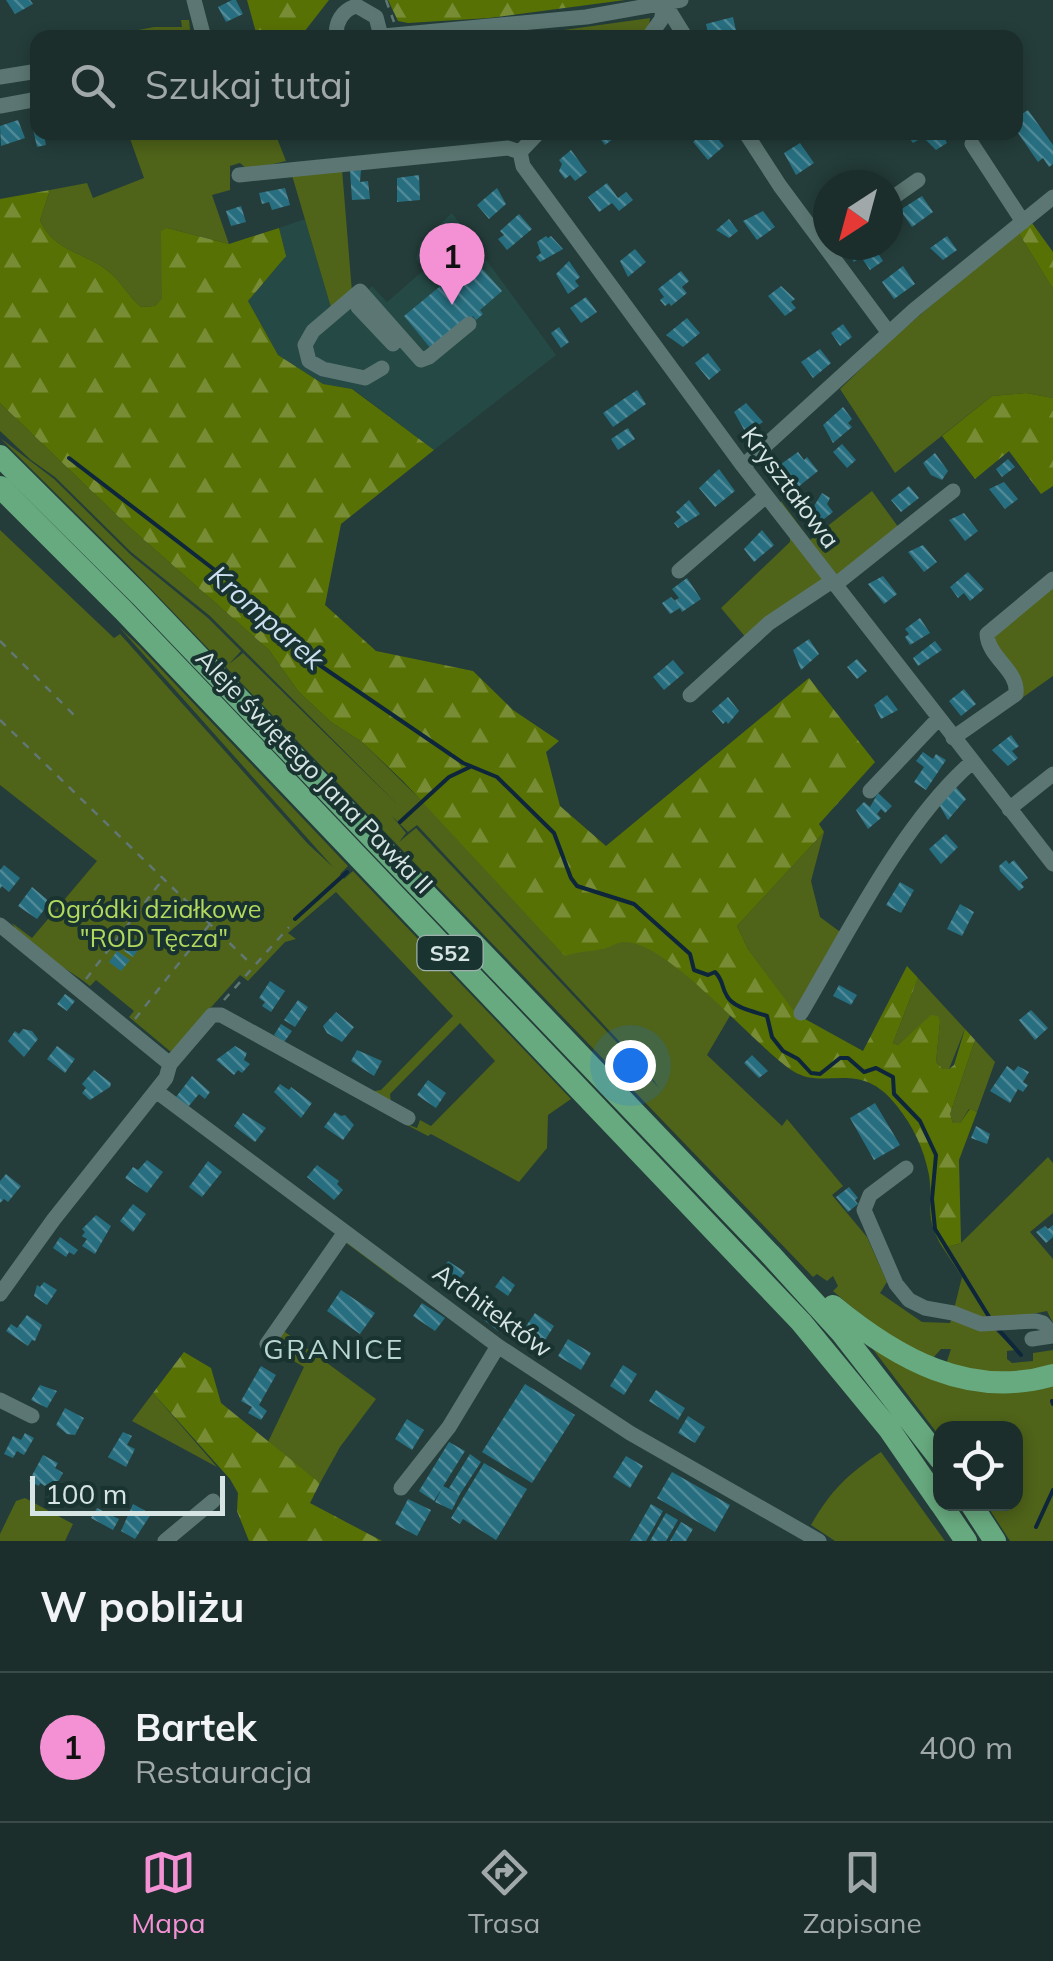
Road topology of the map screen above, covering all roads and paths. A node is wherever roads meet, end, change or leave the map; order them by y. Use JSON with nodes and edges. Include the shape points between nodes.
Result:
{"nodes":[{"id":1,"x":194,"y":0,"type":"edge"},
{"id":2,"x":386,"y":0,"type":"edge"},
{"id":3,"x":682,"y":0,"type":"edge"},
{"id":4,"x":664,"y":4,"type":"junction"},
{"id":5,"x":395,"y":24,"type":"dead end"},
{"id":6,"x":202,"y":30,"type":"edge"},
{"id":7,"x":335,"y":30,"type":"edge"},
{"id":8,"x":380,"y":30,"type":"edge"},
{"id":9,"x":449,"y":30,"type":"edge"},
{"id":10,"x":654,"y":30,"type":"edge"},
{"id":11,"x":681,"y":30,"type":"edge"},
{"id":12,"x":30,"y":72,"type":"edge"},
{"id":13,"x":0,"y":76,"type":"edge"},
{"id":14,"x":30,"y":100,"type":"edge"},
{"id":15,"x":0,"y":106,"type":"edge"},
{"id":16,"x":531,"y":140,"type":"edge"},
{"id":17,"x":752,"y":140,"type":"edge"},
{"id":18,"x":972,"y":144,"type":"dead end"},
{"id":19,"x":520,"y":152,"type":"junction"},
{"id":20,"x":239,"y":175,"type":"dead end"},
{"id":21,"x":918,"y":180,"type":"dead end"},
{"id":22,"x":903,"y":190,"type":"edge"},
{"id":23,"x":1053,"y":197,"type":"edge"},
{"id":24,"x":813,"y":222,"type":"edge"},
{"id":25,"x":1023,"y":222,"type":"junction"},
{"id":26,"x":840,"y":260,"type":"edge"},
{"id":27,"x":358,"y":307,"type":"dead end"},
{"id":28,"x":469,"y":324,"type":"dead end"},
{"id":29,"x":888,"y":333,"type":"junction"},
{"id":30,"x":401,"y":353,"type":"dead end"},
{"id":31,"x":382,"y":368,"type":"dead end"},
{"id":32,"x":0,"y":456,"type":"edge"},
{"id":33,"x":743,"y":466,"type":"junction"},
{"id":34,"x":0,"y":487,"type":"edge"},
{"id":35,"x":953,"y":491,"type":"dead end"},
{"id":36,"x":766,"y":496,"type":"junction"},
{"id":37,"x":680,"y":571,"type":"dead end"},
{"id":38,"x":1053,"y":579,"type":"edge"},
{"id":39,"x":833,"y":583,"type":"junction"},
{"id":40,"x":0,"y":641,"type":"edge"},
{"id":41,"x":690,"y":695,"type":"dead end"},
{"id":42,"x":938,"y":719,"type":"junction"},
{"id":43,"x":0,"y":720,"type":"edge"},
{"id":44,"x":79,"y":720,"type":"dead end"},
{"id":45,"x":953,"y":738,"type":"junction"},
{"id":46,"x":972,"y":762,"type":"junction"},
{"id":47,"x":1053,"y":774,"type":"edge"},
{"id":48,"x":870,"y":791,"type":"dead end"},
{"id":49,"x":1009,"y":809,"type":"junction"},
{"id":50,"x":1053,"y":864,"type":"edge"},
{"id":51,"x":164,"y":879,"type":"junction"},
{"id":52,"x":210,"y":924,"type":"junction"},
{"id":53,"x":0,"y":925,"type":"edge"},
{"id":54,"x":289,"y":927,"type":"dead end"},
{"id":55,"x":248,"y":961,"type":"dead end"},
{"id":56,"x":79,"y":988,"type":"junction"},
{"id":57,"x":802,"y":1012,"type":"dead end"},
{"id":58,"x":215,"y":1014,"type":"junction"},
{"id":59,"x":128,"y":1028,"type":"junction"},
{"id":60,"x":170,"y":1064,"type":"junction"},
{"id":61,"x":156,"y":1091,"type":"junction"},
{"id":62,"x":408,"y":1118,"type":"dead end"},
{"id":63,"x":906,"y":1168,"type":"dead end"},
{"id":64,"x":345,"y":1232,"type":"junction"},
{"id":65,"x":770,"y":1254,"type":"junction"},
{"id":66,"x":1,"y":1290,"type":"edge"},
{"id":67,"x":1053,"y":1335,"type":"edge"},
{"id":68,"x":1032,"y":1339,"type":"dead end"},
{"id":69,"x":267,"y":1344,"type":"dead end"},
{"id":70,"x":498,"y":1346,"type":"junction"},
{"id":71,"x":1053,"y":1375,"type":"edge"},
{"id":72,"x":0,"y":1400,"type":"edge"},
{"id":73,"x":32,"y":1416,"type":"dead end"},
{"id":74,"x":933,"y":1450,"type":"edge"},
{"id":75,"x":401,"y":1488,"type":"dead end"},
{"id":76,"x":933,"y":1492,"type":"edge"},
{"id":77,"x":212,"y":1501,"type":"dead end"},
{"id":78,"x":946,"y":1511,"type":"edge"},
{"id":79,"x":975,"y":1511,"type":"edge"},
{"id":80,"x":165,"y":1541,"type":"edge"},
{"id":81,"x":819,"y":1541,"type":"edge"},
{"id":82,"x":966,"y":1541,"type":"edge"},
{"id":83,"x":995,"y":1541,"type":"edge"}],
"edges":[{"from":1,"to":6,"type":"street"},
{"from":2,"to":5,"type":"path"},
{"from":3,"to":4,"type":"street"},
{"from":4,"to":9,"type":"street"},
{"from":4,"to":10,"type":"street"},
{"from":4,"to":11,"type":"street"},
{"from":7,"to":8,"type":"street","via":[[341,16],[357,6],[376,16]]},
{"from":12,"to":13,"type":"street"},
{"from":14,"to":15,"type":"street"},
{"from":16,"to":19,"type":"street"},
{"from":17,"to":24,"type":"street"},
{"from":18,"to":25,"type":"street"},
{"from":19,"to":20,"type":"street"},
{"from":19,"to":33,"type":"street","name":"Kryształowa","via":[[523,166]]},
{"from":21,"to":22,"type":"street"},
{"from":23,"to":25,"type":"street"},
{"from":25,"to":29,"type":"street"},
{"from":26,"to":29,"type":"street"},
{"from":27,"to":30,"type":"street"},
{"from":28,"to":31,"type":"street","via":[[422,360],[360,291],[305,344],[310,360],[323,369],[365,378]]},
{"from":29,"to":33,"type":"street"},
{"from":32,"to":65,"type":"highway","name":"Aleje świętego Jana Pawła II","number":"S52"},
{"from":33,"to":36,"type":"street","name":"Kryształowa"},
{"from":34,"to":76,"type":"highway","name":"Aleje świętego Jana Pawła II","number":"S52","via":[[789,1309]]},
{"from":35,"to":39,"type":"street"},
{"from":36,"to":37,"type":"street"},
{"from":36,"to":39,"type":"street","name":"Kryształowa"},
{"from":38,"to":45,"type":"street","via":[[986,634],[1016,694]]},
{"from":39,"to":41,"type":"street","via":[[769,623]]},
{"from":39,"to":42,"type":"street","name":"Kryształowa"},
{"from":40,"to":44,"type":"path"},
{"from":42,"to":45,"type":"street","name":"Kryształowa"},
{"from":42,"to":48,"type":"street"},
{"from":43,"to":51,"type":"path"},
{"from":45,"to":46,"type":"street","name":"Kryształowa"},
{"from":46,"to":49,"type":"street","name":"Kryształowa"},
{"from":46,"to":57,"type":"street","via":[[931,802]]},
{"from":47,"to":49,"type":"street"},
{"from":49,"to":50,"type":"street","name":"Kryształowa"},
{"from":51,"to":52,"type":"path"},
{"from":51,"to":56,"type":"path"},
{"from":52,"to":55,"type":"path"},
{"from":52,"to":59,"type":"path"},
{"from":53,"to":56,"type":"street"},
{"from":54,"to":58,"type":"path"},
{"from":56,"to":59,"type":"street"},
{"from":58,"to":60,"type":"street"},
{"from":58,"to":62,"type":"street"},
{"from":59,"to":60,"type":"street"},
{"from":60,"to":61,"type":"street"},
{"from":61,"to":64,"type":"street","name":"Architektów"},
{"from":61,"to":66,"type":"street"},
{"from":63,"to":67,"type":"street","via":[[870,1195],[864,1210],[903,1295],[981,1324],[1036,1321]]},
{"from":64,"to":69,"type":"street"},
{"from":64,"to":70,"type":"street","name":"Architektów"},
{"from":65,"to":71,"type":"highway","via":[[875,1339],[933,1370],[993,1382]]},
{"from":65,"to":74,"type":"highway","name":"Aleje świętego Jana Pawła II","number":"S52"},
{"from":67,"to":68,"type":"street"},
{"from":70,"to":75,"type":"street","via":[[449,1427]]},
{"from":70,"to":81,"type":"street","name":"Architektów","via":[[630,1433]]},
{"from":72,"to":73,"type":"street"},
{"from":77,"to":80,"type":"street"},
{"from":78,"to":82,"type":"highway","name":"Aleje świętego Jana Pawła II","number":"S52"},
{"from":79,"to":83,"type":"highway"}]}
